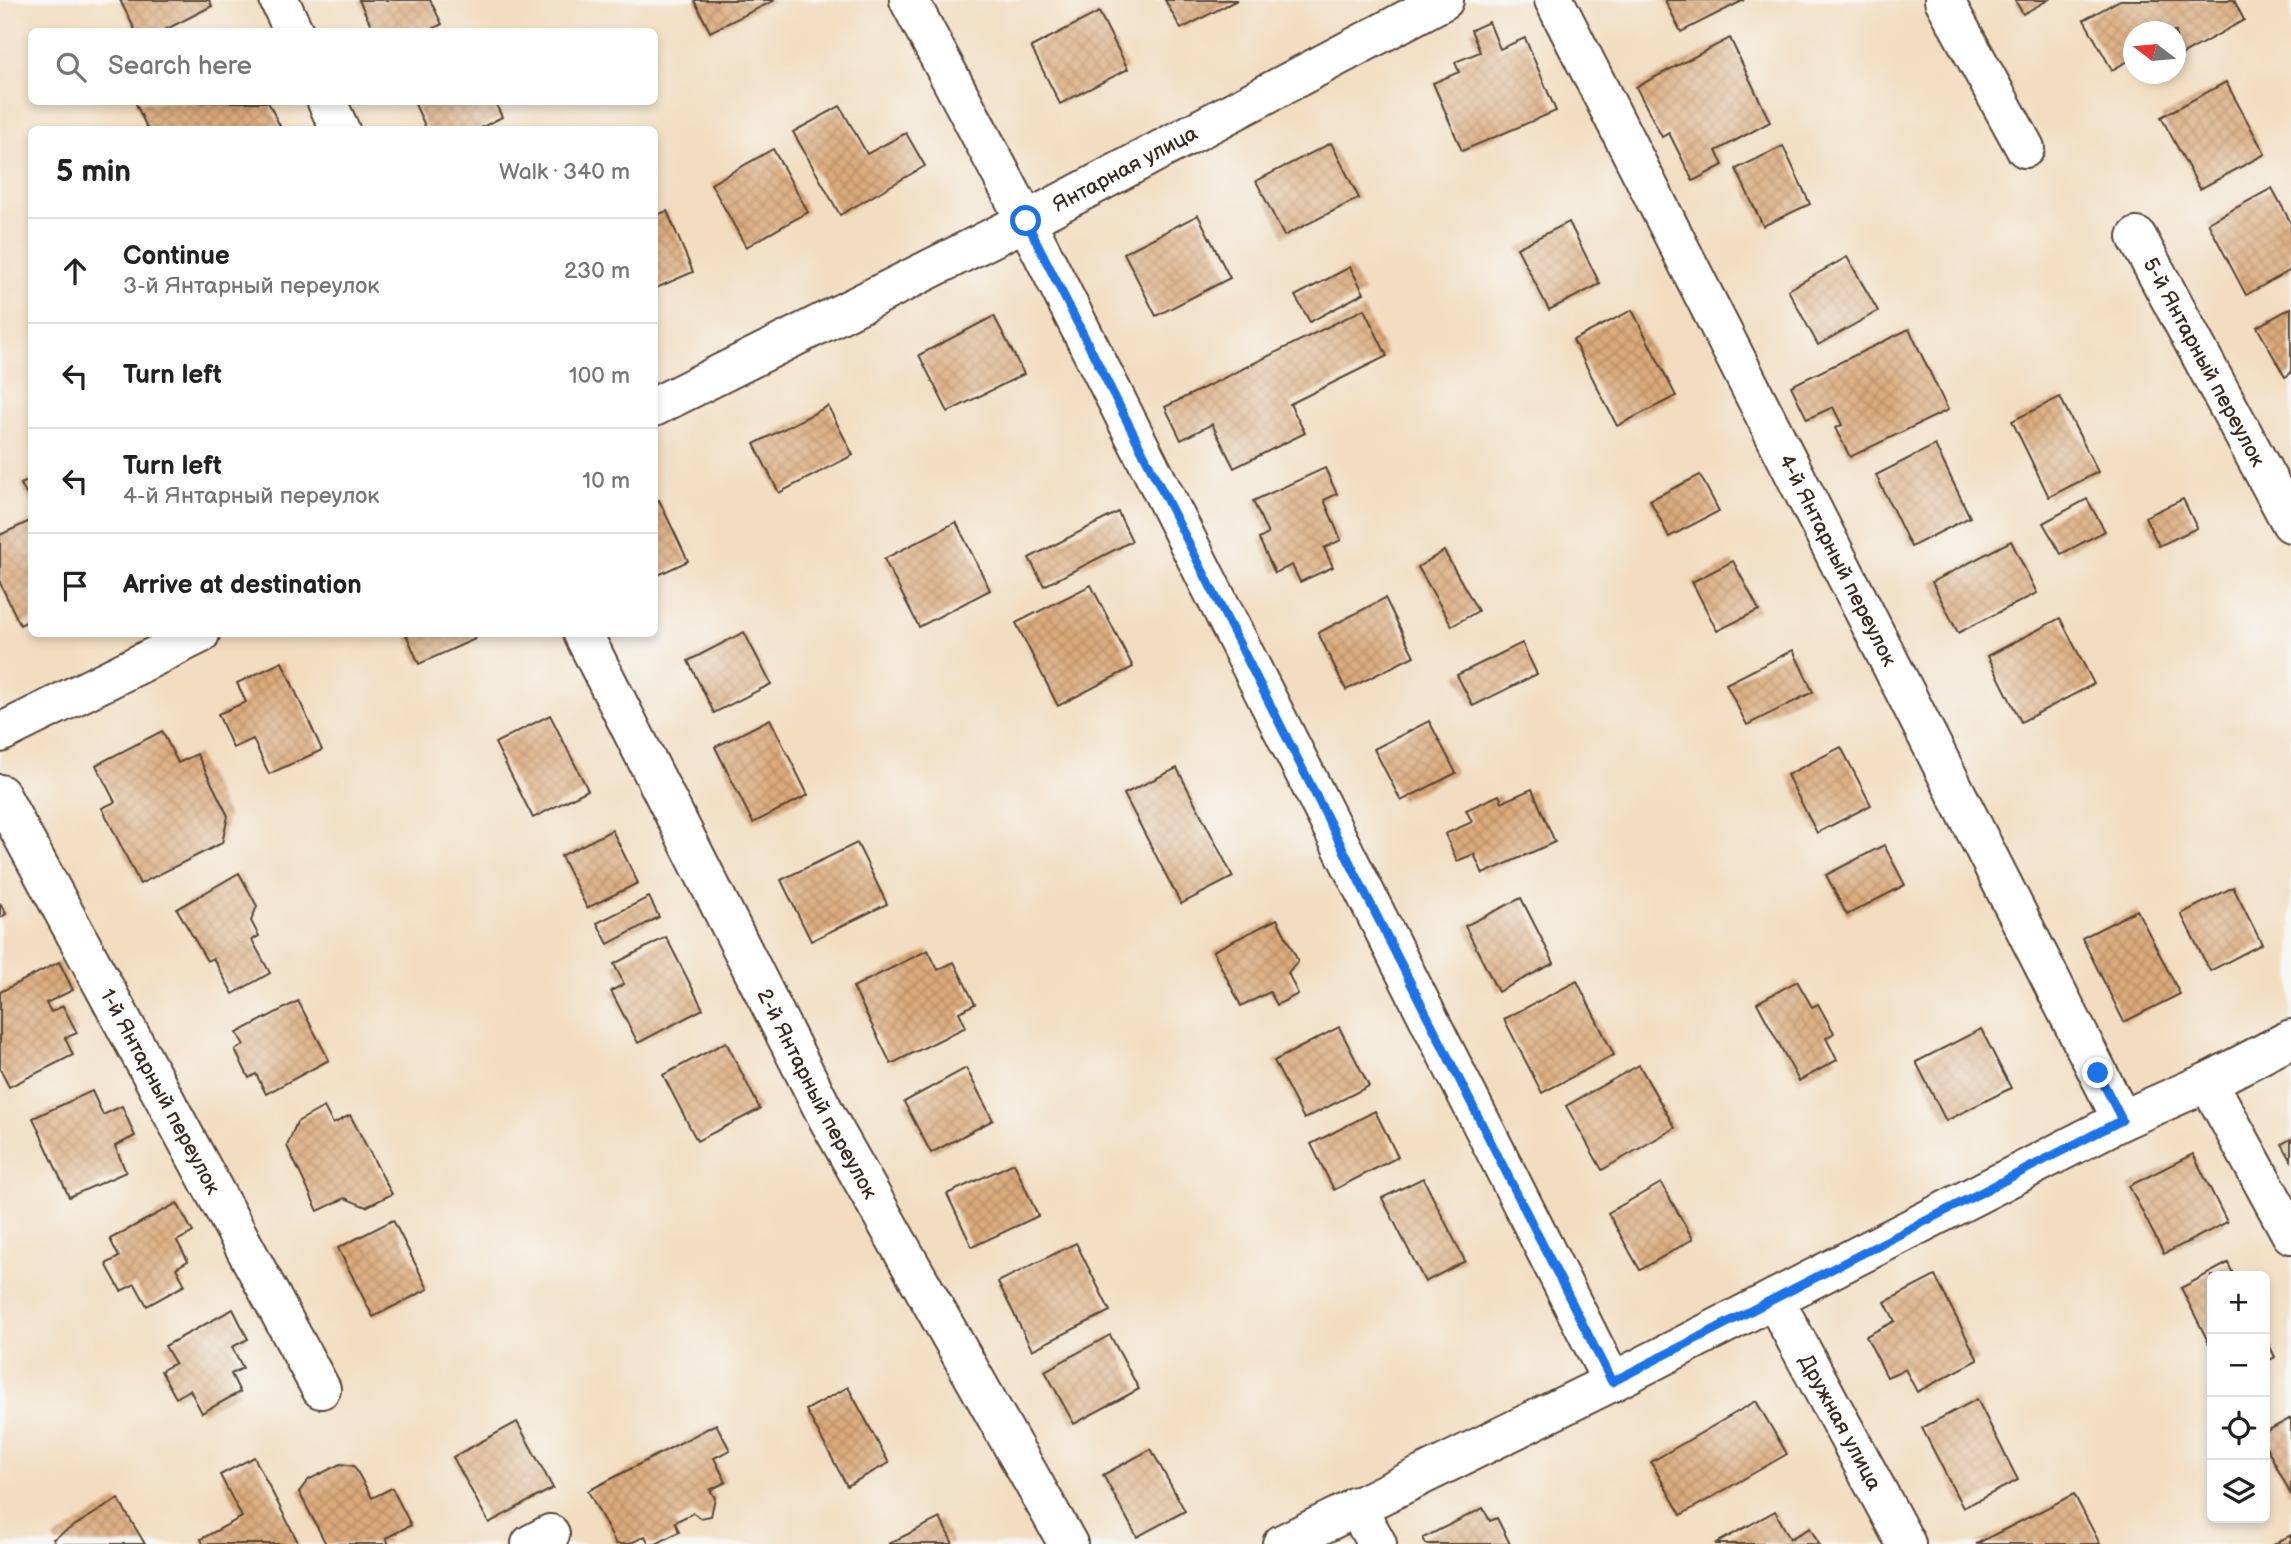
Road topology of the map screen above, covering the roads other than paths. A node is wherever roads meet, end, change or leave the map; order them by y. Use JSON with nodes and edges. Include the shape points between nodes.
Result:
{"nodes":[{"id":1,"x":279,"y":0,"type":"edge"},
{"id":2,"x":909,"y":0,"type":"edge"},
{"id":3,"x":1444,"y":0,"type":"edge"},
{"id":4,"x":1554,"y":0,"type":"edge"},
{"id":5,"x":1944,"y":0,"type":"edge"},
{"id":6,"x":292,"y":28,"type":"edge"},
{"id":7,"x":328,"y":105,"type":"edge"},
{"id":8,"x":338,"y":126,"type":"edge"},
{"id":9,"x":2025,"y":148,"type":"dead end"},
{"id":10,"x":1026,"y":221,"type":"junction"},
{"id":11,"x":2137,"y":237,"type":"dead end"},
{"id":12,"x":658,"y":405,"type":"edge"},
{"id":13,"x":2291,"y":523,"type":"edge"},
{"id":14,"x":194,"y":637,"type":"edge"},
{"id":15,"x":585,"y":637,"type":"edge"},
{"id":16,"x":0,"y":733,"type":"edge"},
{"id":17,"x":0,"y":794,"type":"edge"},
{"id":18,"x":2291,"y":1039,"type":"edge"},
{"id":19,"x":2208,"y":1082,"type":"junction"},
{"id":20,"x":2122,"y":1120,"type":"junction"},
{"id":21,"x":2291,"y":1234,"type":"edge"},
{"id":22,"x":1774,"y":1299,"type":"junction"},
{"id":23,"x":1612,"y":1382,"type":"junction"},
{"id":24,"x":321,"y":1389,"type":"dead end"},
{"id":25,"x":1356,"y":1506,"type":"junction"},
{"id":26,"x":1068,"y":1544,"type":"edge"},
{"id":27,"x":1282,"y":1544,"type":"edge"},
{"id":28,"x":1377,"y":1544,"type":"edge"},
{"id":29,"x":1906,"y":1544,"type":"edge"}],
"edges":[{"from":1,"to":6,"type":"street"},
{"from":2,"to":10,"type":"street"},
{"from":3,"to":10,"type":"street","name":"Янтарная улица"},
{"from":4,"to":20,"type":"street","name":"4-й Янтарный переулок"},
{"from":5,"to":9,"type":"street"},
{"from":7,"to":8,"type":"street"},
{"from":10,"to":12,"type":"street","name":"Янтарная улица"},
{"from":10,"to":23,"type":"street"},
{"from":11,"to":13,"type":"street","name":"5-й Янтарный переулок"},
{"from":14,"to":16,"type":"street"},
{"from":15,"to":26,"type":"street","name":"2-й Янтарный переулок","via":[[828,1119]]},
{"from":17,"to":24,"type":"street","name":"1-й Янтарный переулок"},
{"from":18,"to":19,"type":"street"},
{"from":19,"to":20,"type":"street"},
{"from":19,"to":21,"type":"street"},
{"from":20,"to":22,"type":"street"},
{"from":22,"to":23,"type":"street"},
{"from":22,"to":29,"type":"street","name":"Дружная улица"},
{"from":23,"to":25,"type":"street"},
{"from":25,"to":27,"type":"street"},
{"from":25,"to":28,"type":"street"}]}
